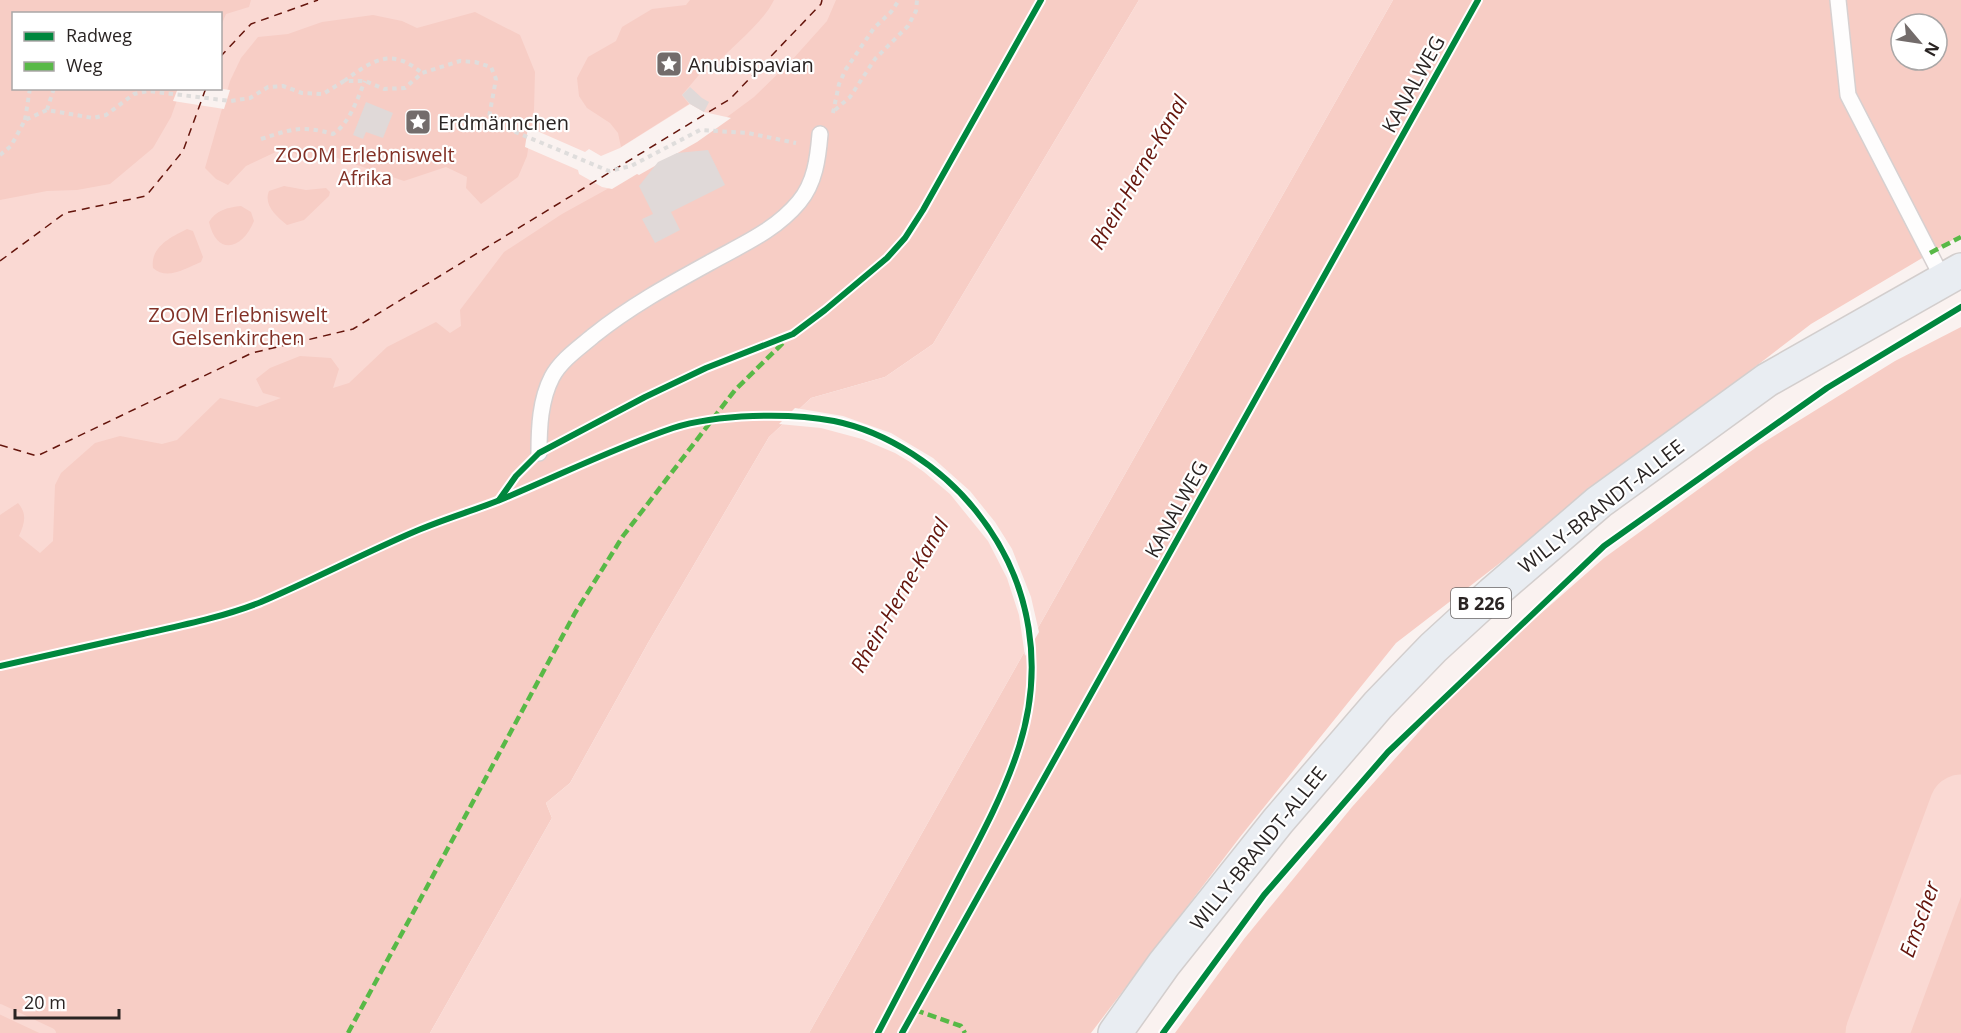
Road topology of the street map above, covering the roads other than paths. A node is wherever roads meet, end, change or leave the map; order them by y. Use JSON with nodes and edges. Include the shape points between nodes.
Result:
{"nodes":[{"id":1,"x":1838,"y":0,"type":"edge"},
{"id":2,"x":820,"y":134,"type":"road end"},
{"id":3,"x":1952,"y":274,"type":"edge"},
{"id":4,"x":539,"y":453,"type":"dead end"},
{"id":5,"x":1115,"y":1033,"type":"edge"}],
"edges":[{"from":1,"to":3,"type":"lane","via":[[1848,95]]},
{"from":2,"to":4,"type":"lane","via":[[812,181],[800,201],[775,227],[633,306],[561,364],[546,394],[539,423]]},
{"from":3,"to":5,"type":"main road","name":"WILLY-BRANDT-ALLEE","number":"B 226","via":[[1767,381],[1599,502],[1492,594],[1377,705],[1278,821],[1164,964]]}]}
